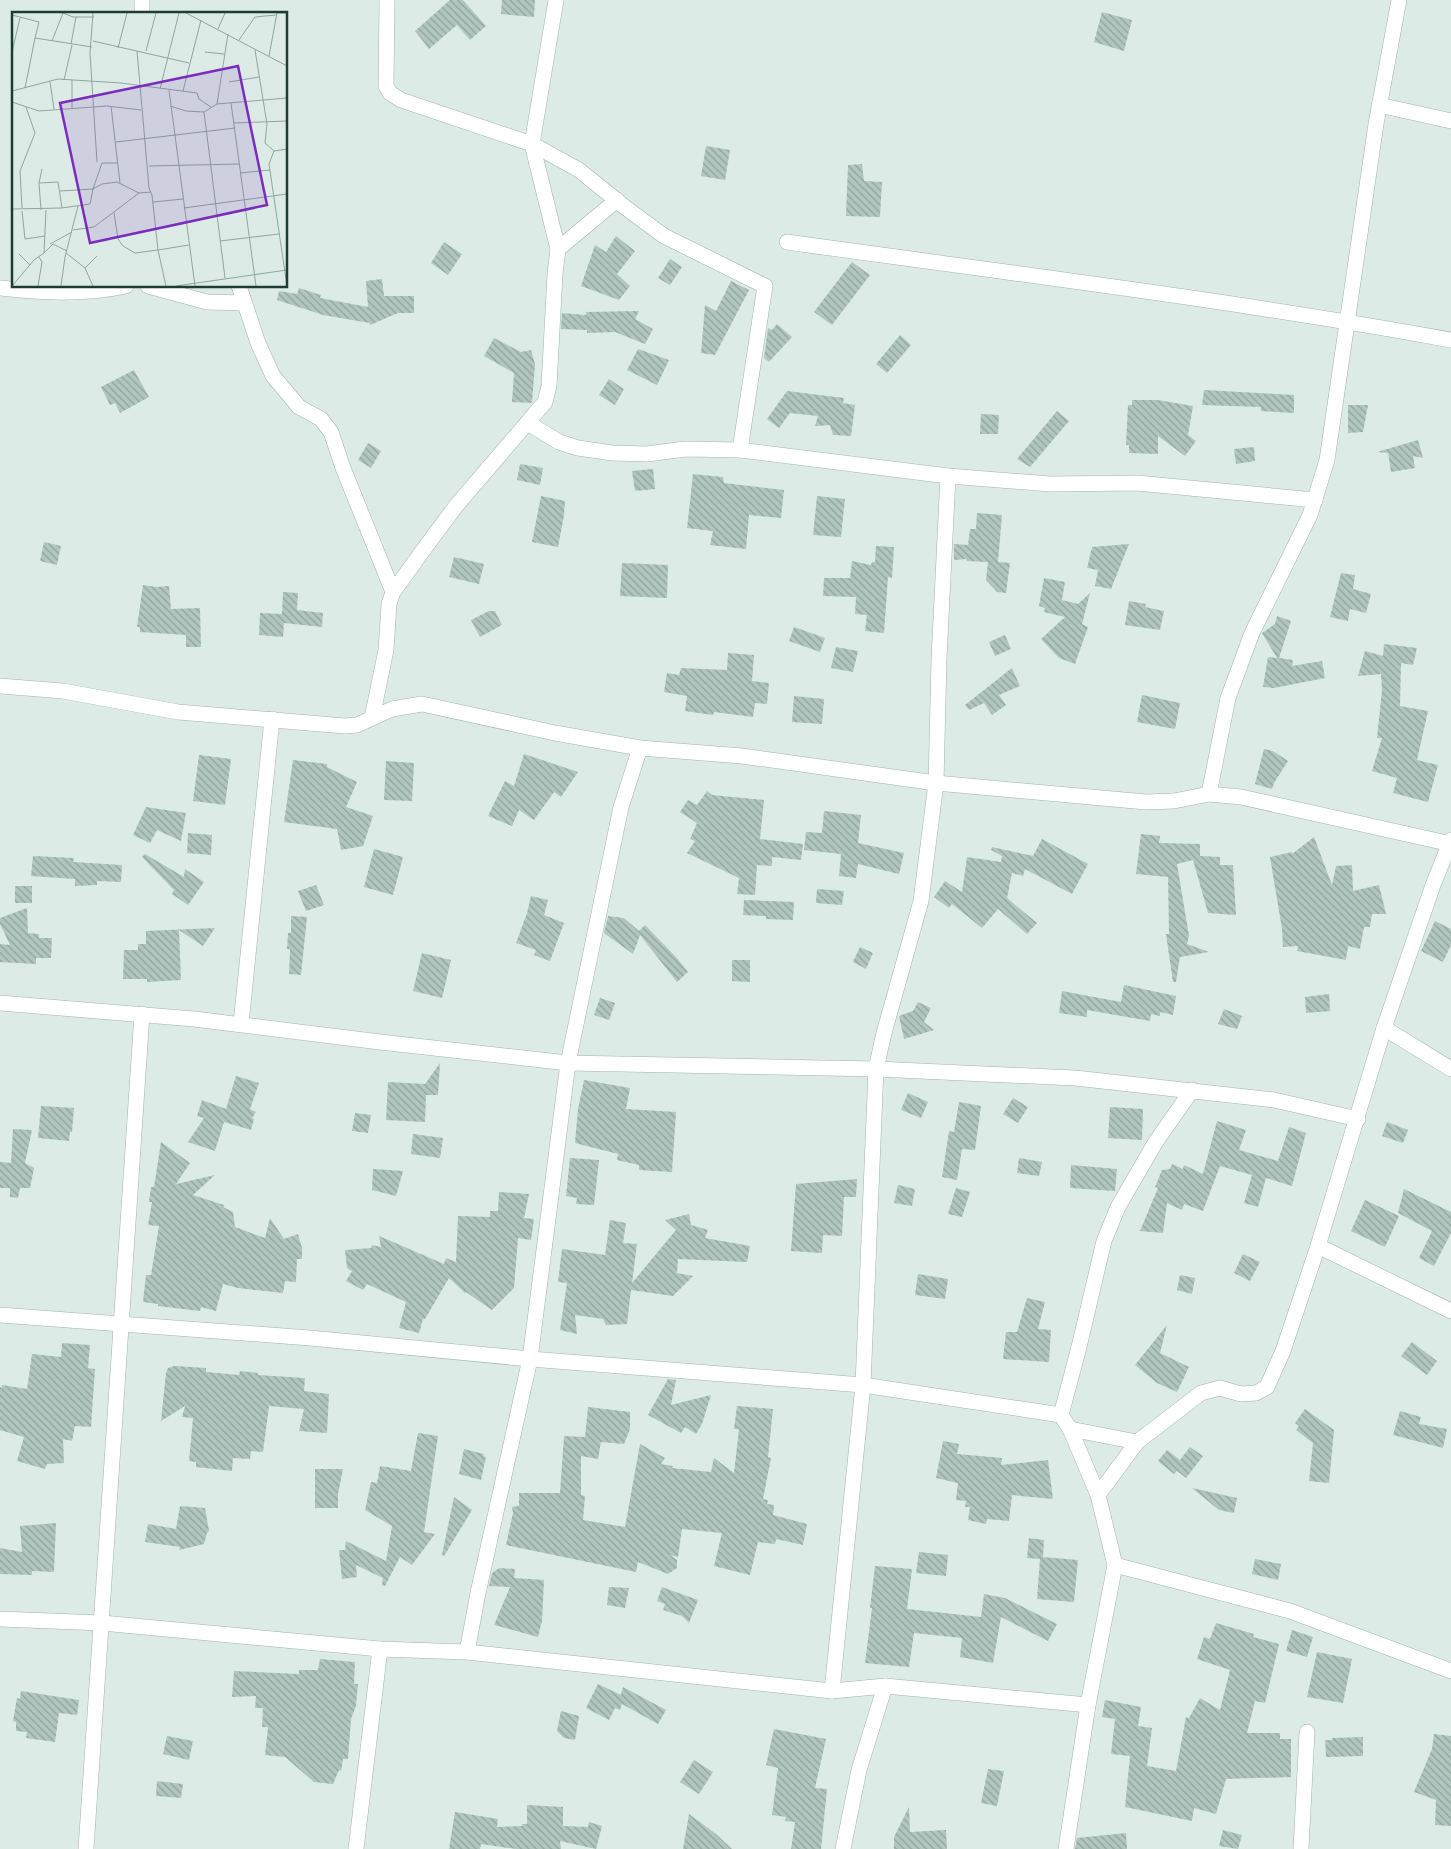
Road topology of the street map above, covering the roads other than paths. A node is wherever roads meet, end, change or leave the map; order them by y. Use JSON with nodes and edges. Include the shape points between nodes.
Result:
{"nodes":[{"id":1,"x":387,"y":0,"type":"edge"},
{"id":2,"x":556,"y":0,"type":"edge"},
{"id":3,"x":1399,"y":0,"type":"edge"},
{"id":4,"x":1380,"y":105,"type":"junction"},
{"id":5,"x":1451,"y":120,"type":"edge"},
{"id":6,"x":532,"y":144,"type":"junction"},
{"id":7,"x":616,"y":200,"type":"junction"},
{"id":8,"x":787,"y":242,"type":"dead end"},
{"id":9,"x":558,"y":249,"type":"junction"},
{"id":10,"x":0,"y":288,"type":"edge"},
{"id":11,"x":115,"y":288,"type":"edge"},
{"id":12,"x":155,"y":288,"type":"edge"},
{"id":13,"x":240,"y":288,"type":"edge"},
{"id":14,"x":244,"y":303,"type":"junction"},
{"id":15,"x":1348,"y":321,"type":"junction"},
{"id":16,"x":1451,"y":340,"type":"edge"},
{"id":17,"x":528,"y":423,"type":"junction"},
{"id":18,"x":740,"y":450,"type":"junction"},
{"id":19,"x":948,"y":476,"type":"junction"},
{"id":20,"x":1315,"y":500,"type":"junction"},
{"id":21,"x":394,"y":592,"type":"junction"},
{"id":22,"x":0,"y":686,"type":"edge"},
{"id":23,"x":372,"y":718,"type":"junction"},
{"id":24,"x":272,"y":719,"type":"junction"},
{"id":25,"x":640,"y":748,"type":"junction"},
{"id":26,"x":936,"y":783,"type":"junction"},
{"id":27,"x":1209,"y":794,"type":"junction"},
{"id":28,"x":1450,"y":842,"type":"edge"},
{"id":29,"x":0,"y":1003,"type":"edge"},
{"id":30,"x":142,"y":1014,"type":"junction"},
{"id":31,"x":241,"y":1024,"type":"junction"},
{"id":32,"x":1384,"y":1028,"type":"junction"},
{"id":33,"x":568,"y":1063,"type":"junction"},
{"id":34,"x":876,"y":1069,"type":"junction"},
{"id":35,"x":1451,"y":1069,"type":"edge"},
{"id":36,"x":1192,"y":1090,"type":"junction"},
{"id":37,"x":1358,"y":1119,"type":"junction"},
{"id":38,"x":1318,"y":1246,"type":"junction"},
{"id":39,"x":1451,"y":1311,"type":"edge"},
{"id":40,"x":0,"y":1315,"type":"edge"},
{"id":41,"x":122,"y":1324,"type":"junction"},
{"id":42,"x":530,"y":1359,"type":"junction"},
{"id":43,"x":863,"y":1386,"type":"junction"},
{"id":44,"x":1061,"y":1415,"type":"junction"},
{"id":45,"x":1070,"y":1429,"type":"junction"},
{"id":46,"x":1137,"y":1442,"type":"junction"},
{"id":47,"x":1098,"y":1495,"type":"junction"},
{"id":48,"x":1115,"y":1565,"type":"junction"},
{"id":49,"x":0,"y":1619,"type":"edge"},
{"id":50,"x":102,"y":1623,"type":"junction"},
{"id":51,"x":380,"y":1649,"type":"junction"},
{"id":52,"x":467,"y":1652,"type":"junction"},
{"id":53,"x":1451,"y":1670,"type":"edge"},
{"id":54,"x":885,"y":1686,"type":"junction"},
{"id":55,"x":832,"y":1691,"type":"junction"},
{"id":56,"x":1088,"y":1704,"type":"junction"},
{"id":57,"x":1307,"y":1732,"type":"dead end"},
{"id":58,"x":86,"y":1849,"type":"edge"},
{"id":59,"x":356,"y":1849,"type":"edge"},
{"id":60,"x":844,"y":1849,"type":"edge"},
{"id":61,"x":1066,"y":1849,"type":"edge"},
{"id":62,"x":1301,"y":1849,"type":"edge"}],
"edges":[{"from":1,"to":6,"type":"street","via":[[386,86],[390,93],[401,100]]},
{"from":2,"to":6,"type":"street"},
{"from":3,"to":4,"type":"street"},
{"from":4,"to":5,"type":"street"},
{"from":4,"to":15,"type":"street"},
{"from":6,"to":7,"type":"street","via":[[579,170]]},
{"from":6,"to":9,"type":"street"},
{"from":7,"to":9,"type":"street"},
{"from":7,"to":18,"type":"street","via":[[664,236],[765,286]]},
{"from":8,"to":15,"type":"street"},
{"from":9,"to":17,"type":"street","via":[[549,386],[545,402]]},
{"from":10,"to":11,"type":"street","via":[[89,293]]},
{"from":12,"to":14,"type":"street","via":[[207,302]]},
{"from":13,"to":14,"type":"street"},
{"from":14,"to":21,"type":"street","via":[[273,376],[299,406],[320,419],[331,432]]},
{"from":15,"to":16,"type":"street"},
{"from":15,"to":20,"type":"street","via":[[1327,460]]},
{"from":17,"to":18,"type":"street","via":[[559,442],[612,453]]},
{"from":17,"to":21,"type":"street","via":[[456,506]]},
{"from":18,"to":19,"type":"street"},
{"from":19,"to":20,"type":"street","via":[[1050,484],[1137,483]]},
{"from":19,"to":26,"type":"street"},
{"from":20,"to":27,"type":"street","via":[[1252,633],[1232,689]]},
{"from":21,"to":23,"type":"street","via":[[389,604],[386,650]]},
{"from":22,"to":24,"type":"street","via":[[63,691],[178,712]]},
{"from":23,"to":24,"type":"street","via":[[345,726]]},
{"from":23,"to":25,"type":"street","via":[[392,709],[422,704]]},
{"from":24,"to":31,"type":"street"},
{"from":25,"to":26,"type":"street","via":[[742,756]]},
{"from":25,"to":33,"type":"street","via":[[621,807]]},
{"from":26,"to":27,"type":"street","via":[[1146,802],[1174,801]]},
{"from":26,"to":34,"type":"street","via":[[922,901]]},
{"from":27,"to":28,"type":"street","via":[[1240,797]]},
{"from":28,"to":32,"type":"street"},
{"from":29,"to":30,"type":"street"},
{"from":30,"to":31,"type":"street"},
{"from":30,"to":41,"type":"street"},
{"from":31,"to":33,"type":"street"},
{"from":32,"to":35,"type":"street"},
{"from":32,"to":37,"type":"street"},
{"from":33,"to":34,"type":"street"},
{"from":33,"to":42,"type":"street"},
{"from":34,"to":36,"type":"street","via":[[1075,1078]]},
{"from":34,"to":43,"type":"street"},
{"from":36,"to":37,"type":"street","via":[[1274,1100]]},
{"from":36,"to":44,"type":"street","via":[[1155,1143],[1118,1207],[1104,1241]]},
{"from":37,"to":38,"type":"street"},
{"from":38,"to":39,"type":"street"},
{"from":38,"to":46,"type":"street","via":[[1283,1351],[1267,1387],[1256,1393],[1241,1394],[1220,1388],[1201,1393]]},
{"from":40,"to":41,"type":"street"},
{"from":41,"to":42,"type":"street"},
{"from":41,"to":50,"type":"street"},
{"from":42,"to":43,"type":"street"},
{"from":42,"to":52,"type":"street"},
{"from":43,"to":44,"type":"street"},
{"from":43,"to":55,"type":"street"},
{"from":44,"to":45,"type":"street"},
{"from":45,"to":46,"type":"street"},
{"from":45,"to":47,"type":"street"},
{"from":46,"to":47,"type":"street"},
{"from":47,"to":48,"type":"street"},
{"from":48,"to":53,"type":"street","via":[[1290,1611]]},
{"from":48,"to":56,"type":"street"},
{"from":49,"to":50,"type":"street"},
{"from":50,"to":51,"type":"street"},
{"from":50,"to":58,"type":"street"},
{"from":51,"to":52,"type":"street"},
{"from":51,"to":59,"type":"street"},
{"from":52,"to":55,"type":"street"},
{"from":54,"to":55,"type":"street"},
{"from":54,"to":56,"type":"street"},
{"from":54,"to":60,"type":"street","via":[[859,1770]]},
{"from":56,"to":61,"type":"street"},
{"from":57,"to":62,"type":"street"}]}
